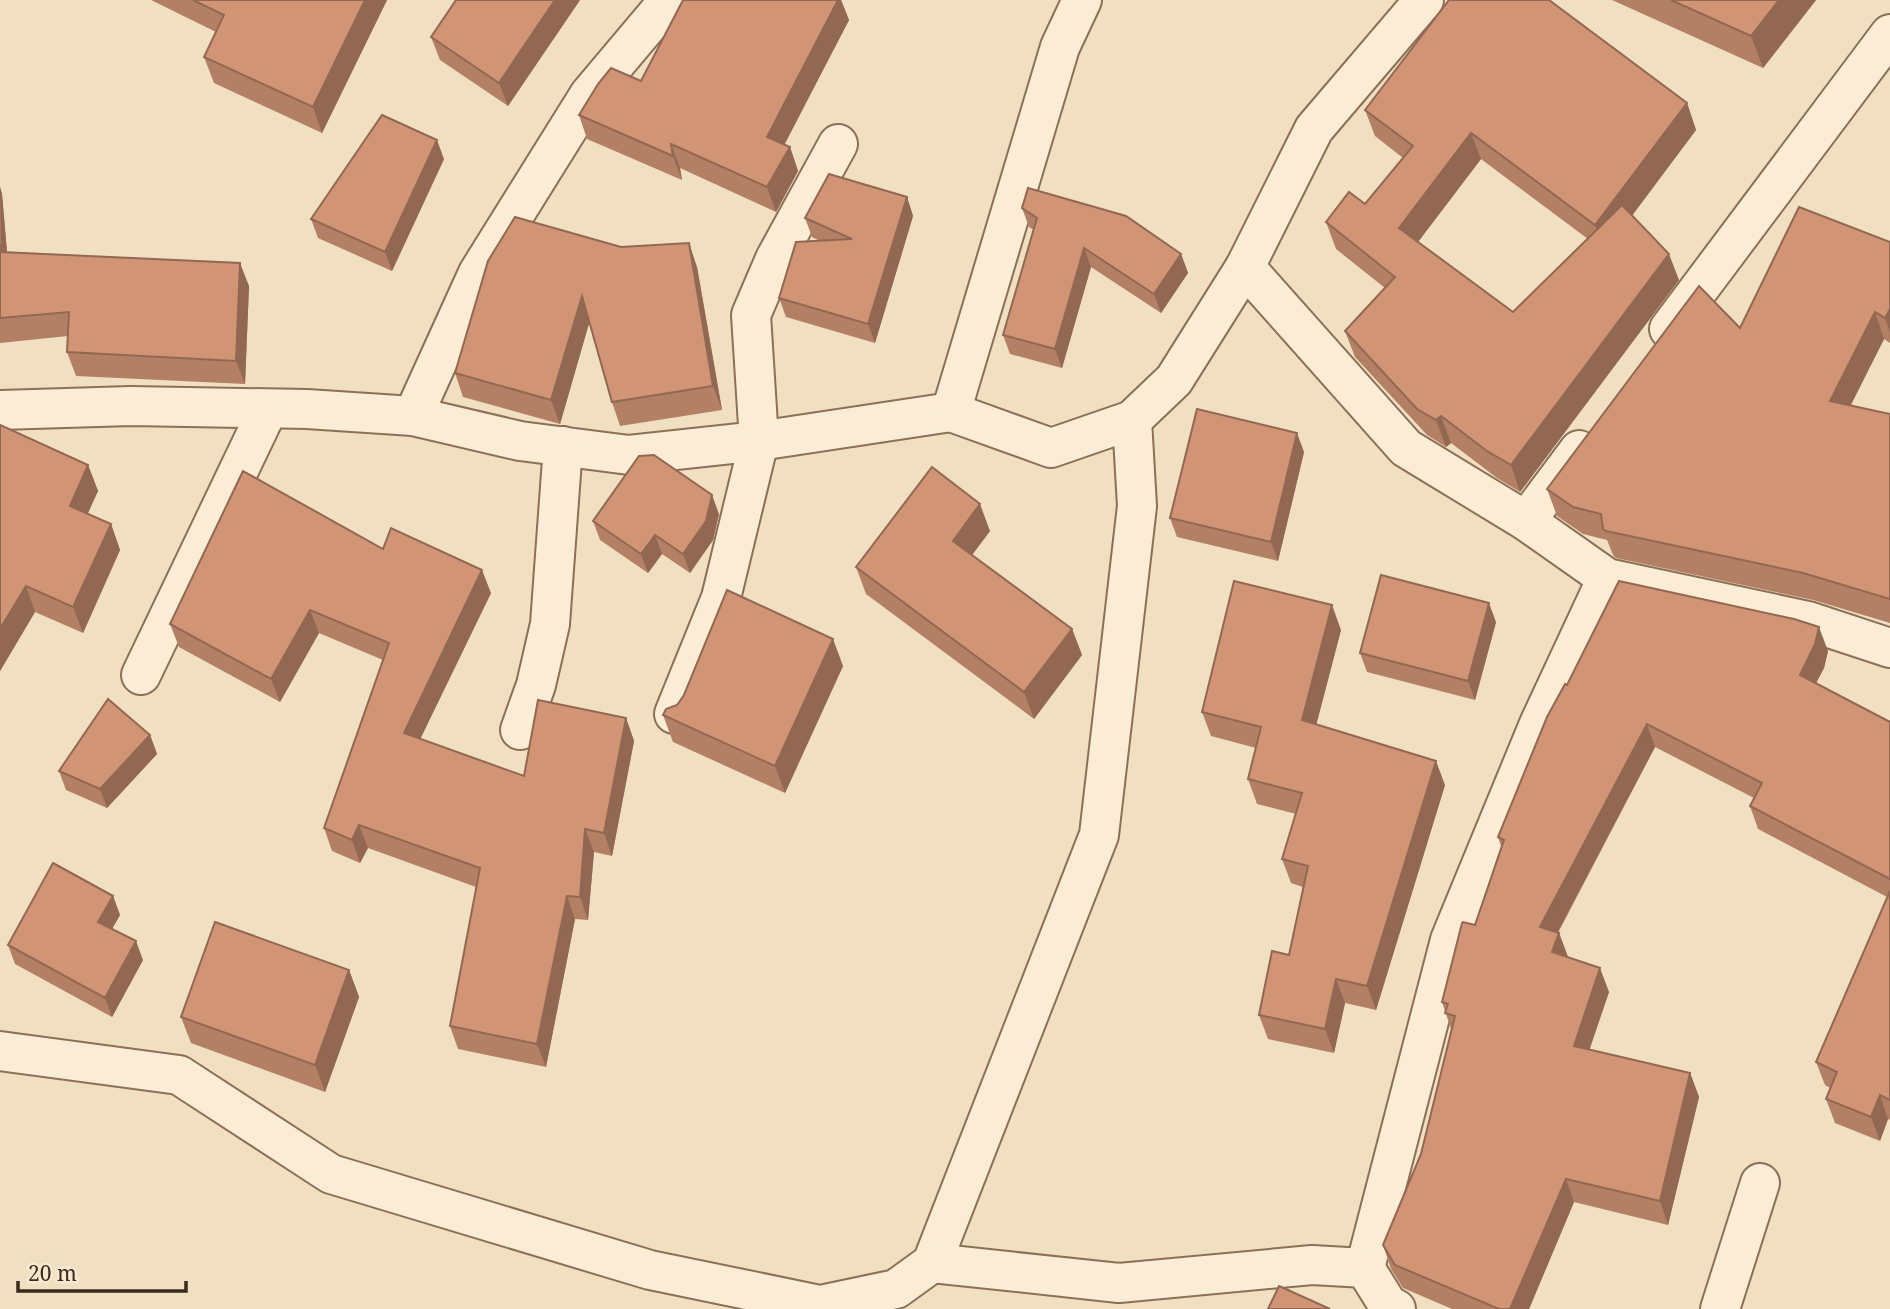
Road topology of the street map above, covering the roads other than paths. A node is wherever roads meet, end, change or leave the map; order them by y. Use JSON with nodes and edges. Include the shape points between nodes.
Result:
{"nodes":[{"id":1,"x":669,"y":0,"type":"edge"},
{"id":2,"x":1082,"y":0,"type":"edge"},
{"id":3,"x":1424,"y":0,"type":"edge"},
{"id":4,"x":1890,"y":34,"type":"edge"},
{"id":5,"x":838,"y":144,"type":"dead end"},
{"id":6,"x":1245,"y":267,"type":"junction"},
{"id":7,"x":1650,"y":355,"type":"edge"},
{"id":8,"x":268,"y":409,"type":"junction"},
{"id":9,"x":0,"y":410,"type":"edge"},
{"id":10,"x":951,"y":412,"type":"junction"},
{"id":11,"x":413,"y":416,"type":"junction"},
{"id":12,"x":1132,"y":420,"type":"junction"},
{"id":13,"x":1600,"y":421,"type":"edge"},
{"id":14,"x":759,"y":441,"type":"junction"},
{"id":15,"x":563,"y":446,"type":"junction"},
{"id":16,"x":1525,"y":521,"type":"junction"},
{"id":17,"x":1607,"y":578,"type":"junction"},
{"id":18,"x":1890,"y":648,"type":"edge"},
{"id":19,"x":141,"y":675,"type":"dead end"},
{"id":20,"x":674,"y":714,"type":"edge"},
{"id":21,"x":520,"y":730,"type":"dead end"},
{"id":22,"x":0,"y":1051,"type":"edge"},
{"id":23,"x":1760,"y":1183,"type":"dead end"},
{"id":24,"x":932,"y":1263,"type":"junction"},
{"id":25,"x":1365,"y":1268,"type":"junction"},
{"id":26,"x":1396,"y":1309,"type":"edge"},
{"id":27,"x":1720,"y":1309,"type":"edge"}],
"edges":[{"from":1,"to":11,"type":"street","via":[[589,95],[478,274]]},
{"from":2,"to":10,"type":"street","via":[[1060,47]]},
{"from":3,"to":6,"type":"street","via":[[1314,129]]},
{"from":4,"to":7,"type":"street"},
{"from":5,"to":14,"type":"street","via":[[775,259],[751,314]]},
{"from":6,"to":12,"type":"street","via":[[1174,380]]},
{"from":6,"to":16,"type":"street","via":[[1406,448]]},
{"from":8,"to":9,"type":"street","via":[[131,406]]},
{"from":8,"to":11,"type":"street"},
{"from":8,"to":19,"type":"street"},
{"from":10,"to":12,"type":"street","via":[[1051,447]]},
{"from":10,"to":14,"type":"street"},
{"from":11,"to":15,"type":"street","via":[[520,441]]},
{"from":12,"to":24,"type":"street","via":[[1137,506],[1099,835]]},
{"from":13,"to":16,"type":"street"},
{"from":14,"to":15,"type":"street","via":[[629,455]]},
{"from":14,"to":20,"type":"street","via":[[721,598]]},
{"from":15,"to":21,"type":"street","via":[[550,624]]},
{"from":16,"to":17,"type":"street"},
{"from":17,"to":18,"type":"street","via":[[1808,621]]},
{"from":17,"to":25,"type":"street","via":[[1539,724],[1450,940]]},
{"from":22,"to":24,"type":"street","via":[[180,1075],[331,1174],[650,1270],[820,1305],[896,1289]]},
{"from":23,"to":27,"type":"street"},
{"from":24,"to":25,"type":"street","via":[[1119,1283],[1312,1265]]},
{"from":25,"to":26,"type":"street","via":[[1388,1305]]}]}
